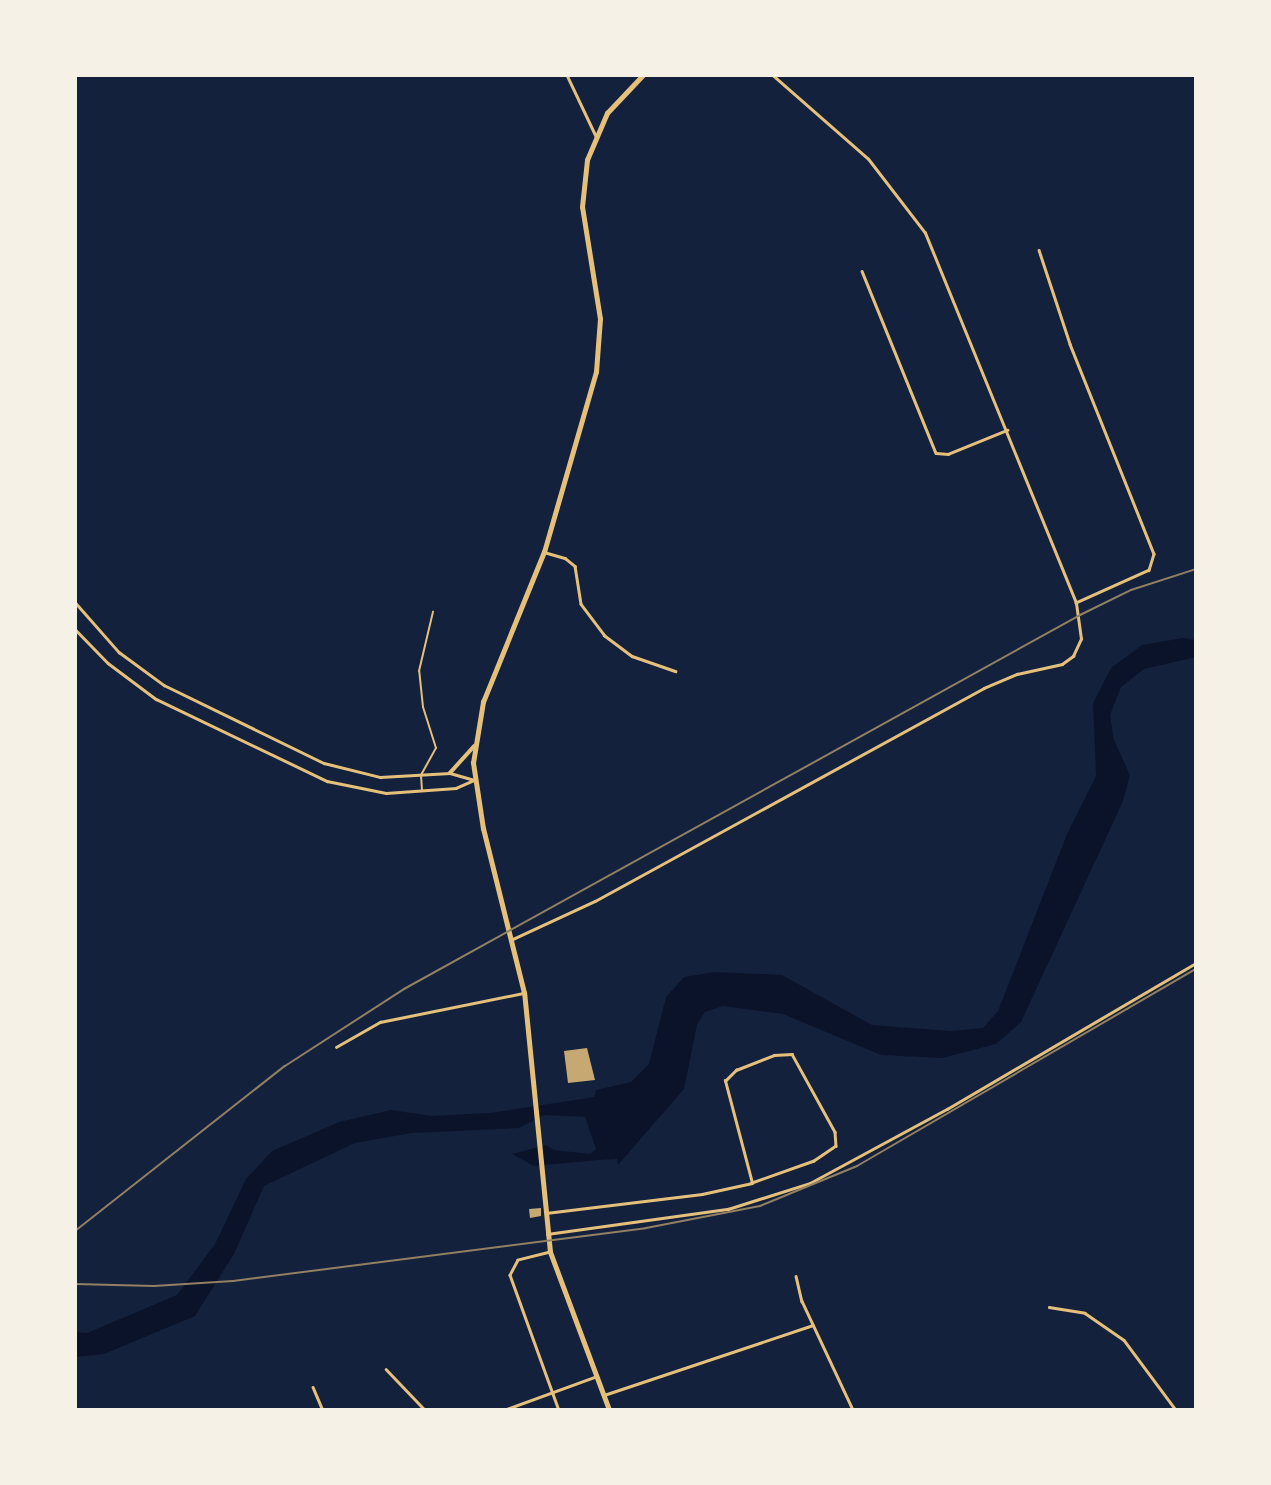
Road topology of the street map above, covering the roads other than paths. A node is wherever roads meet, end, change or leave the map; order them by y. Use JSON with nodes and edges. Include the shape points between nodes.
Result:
{"nodes":[{"id":1,"x":567,"y":75,"type":"edge"},
{"id":2,"x":643,"y":75,"type":"edge"},
{"id":3,"x":772,"y":75,"type":"edge"},
{"id":4,"x":596,"y":136,"type":"junction"},
{"id":5,"x":1039,"y":250,"type":"dead end"},
{"id":6,"x":862,"y":271,"type":"dead end"},
{"id":7,"x":1007,"y":429,"type":"junction"},
{"id":8,"x":544,"y":552,"type":"junction"},
{"id":9,"x":75,"y":602,"type":"edge"},
{"id":10,"x":1076,"y":603,"type":"junction"},
{"id":11,"x":433,"y":612,"type":"dead end"},
{"id":12,"x":75,"y":628,"type":"edge"},
{"id":13,"x":675,"y":671,"type":"dead end"},
{"id":14,"x":474,"y":746,"type":"junction"},
{"id":15,"x":450,"y":773,"type":"junction"},
{"id":16,"x":421,"y":775,"type":"junction"},
{"id":17,"x":474,"y":780,"type":"junction"},
{"id":18,"x":422,"y":791,"type":"junction"},
{"id":19,"x":513,"y":939,"type":"junction"},
{"id":20,"x":1196,"y":963,"type":"edge"},
{"id":21,"x":524,"y":993,"type":"junction"},
{"id":22,"x":336,"y":1046,"type":"dead end"},
{"id":23,"x":752,"y":1183,"type":"junction"},
{"id":24,"x":546,"y":1213,"type":"junction"},
{"id":25,"x":547,"y":1234,"type":"junction"},
{"id":26,"x":550,"y":1252,"type":"junction"},
{"id":27,"x":796,"y":1276,"type":"dead end"},
{"id":28,"x":1049,"y":1307,"type":"dead end"},
{"id":29,"x":813,"y":1325,"type":"junction"},
{"id":30,"x":386,"y":1369,"type":"dead end"},
{"id":31,"x":597,"y":1376,"type":"junction"},
{"id":32,"x":313,"y":1387,"type":"dead end"},
{"id":33,"x":552,"y":1392,"type":"junction"},
{"id":34,"x":604,"y":1395,"type":"junction"},
{"id":35,"x":323,"y":1410,"type":"edge"},
{"id":36,"x":425,"y":1410,"type":"edge"},
{"id":37,"x":504,"y":1410,"type":"edge"},
{"id":38,"x":559,"y":1410,"type":"edge"},
{"id":39,"x":609,"y":1410,"type":"edge"},
{"id":40,"x":853,"y":1410,"type":"edge"},
{"id":41,"x":1176,"y":1410,"type":"edge"}],
"edges":[{"from":1,"to":4,"type":"street"},
{"from":2,"to":4,"type":"main road","via":[[618,99]]},
{"from":3,"to":7,"type":"street","via":[[842,134],[915,216],[936,252]]},
{"from":4,"to":8,"type":"main road","via":[[582,194],[600,308],[598,357]]},
{"from":5,"to":10,"type":"street","via":[[1070,344],[1154,554],[1149,570]]},
{"from":6,"to":7,"type":"street","via":[[936,453],[943,455]]},
{"from":7,"to":10,"type":"street"},
{"from":8,"to":13,"type":"street","via":[[575,566],[579,599],[604,635],[632,656]]},
{"from":8,"to":14,"type":"main road","via":[[486,691]]},
{"from":9,"to":16,"type":"street","via":[[119,652],[180,694],[341,770],[380,777]]},
{"from":10,"to":19,"type":"street","via":[[1081,639],[1073,656],[1062,664],[1017,674],[984,688],[595,901]]},
{"from":11,"to":16,"type":"lane","via":[[419,671],[423,707],[436,748]]},
{"from":12,"to":18,"type":"street","via":[[140,689],[306,772],[354,790]]},
{"from":14,"to":15,"type":"street"},
{"from":14,"to":17,"type":"main road"},
{"from":15,"to":16,"type":"street"},
{"from":15,"to":17,"type":"street"},
{"from":16,"to":18,"type":"lane"},
{"from":17,"to":18,"type":"street","via":[[456,788]]},
{"from":17,"to":19,"type":"main road"},
{"from":19,"to":21,"type":"main road"},
{"from":20,"to":25,"type":"street","via":[[947,1109],[810,1183],[728,1209]]},
{"from":21,"to":22,"type":"street","via":[[380,1022]]},
{"from":21,"to":24,"type":"main road"},
{"from":23,"to":23,"type":"street","via":[[828,1154],[837,1141],[801,1063],[787,1052],[736,1070],[724,1085]]},
{"from":23,"to":24,"type":"street","via":[[702,1194]]},
{"from":24,"to":25,"type":"main road"},
{"from":25,"to":26,"type":"main road"},
{"from":26,"to":31,"type":"main road"},
{"from":26,"to":33,"type":"street","via":[[523,1257],[511,1266],[511,1279]]},
{"from":27,"to":29,"type":"street"},
{"from":28,"to":41,"type":"street","via":[[1085,1313],[1124,1340]]},
{"from":29,"to":34,"type":"street"},
{"from":29,"to":40,"type":"street"},
{"from":30,"to":36,"type":"street"},
{"from":31,"to":33,"type":"street"},
{"from":31,"to":34,"type":"main road"},
{"from":32,"to":35,"type":"street"},
{"from":33,"to":37,"type":"street"},
{"from":33,"to":38,"type":"street"},
{"from":34,"to":39,"type":"main road"}]}
